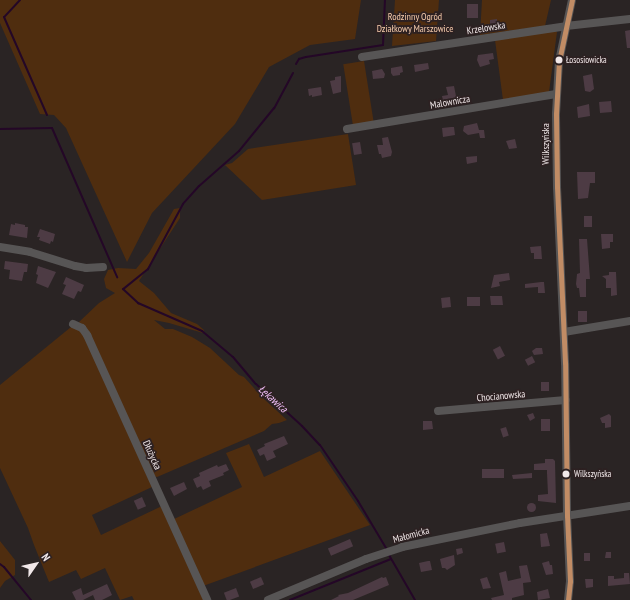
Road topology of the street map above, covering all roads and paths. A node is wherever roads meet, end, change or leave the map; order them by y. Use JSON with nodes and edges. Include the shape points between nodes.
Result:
{"nodes":[{"id":1,"x":572,"y":0,"type":"edge"},
{"id":2,"x":630,"y":19,"type":"edge"},
{"id":3,"x":566,"y":26,"type":"junction"},
{"id":4,"x":362,"y":57,"type":"dead end"},
{"id":5,"x":556,"y":94,"type":"junction"},
{"id":6,"x":347,"y":130,"type":"dead end"},
{"id":7,"x":0,"y":247,"type":"edge"},
{"id":8,"x":103,"y":267,"type":"dead end"},
{"id":9,"x":630,"y":321,"type":"edge"},
{"id":10,"x":73,"y":324,"type":"dead end"},
{"id":11,"x":564,"y":332,"type":"junction"},
{"id":12,"x":566,"y":400,"type":"junction"},
{"id":13,"x":438,"y":411,"type":"dead end"},
{"id":14,"x":630,"y":506,"type":"edge"},
{"id":15,"x":567,"y":516,"type":"junction"},
{"id":16,"x":207,"y":600,"type":"edge"},
{"id":17,"x":268,"y":600,"type":"edge"},
{"id":18,"x":568,"y":600,"type":"edge"}],
"edges":[{"from":1,"to":3,"type":"street","name":"Wilkszyńska"},
{"from":2,"to":3,"type":"street","name":"Krzelowska"},
{"from":3,"to":4,"type":"street","name":"Krzelowska"},
{"from":3,"to":5,"type":"street","name":"Wilkszyńska"},
{"from":5,"to":6,"type":"street","name":"Malownicza"},
{"from":5,"to":11,"type":"street","name":"Wilkszyńska","via":[[557,187]]},
{"from":7,"to":8,"type":"street","via":[[30,252],[75,266]]},
{"from":9,"to":11,"type":"street"},
{"from":10,"to":16,"type":"street","name":"Dłużycka","via":[[82,328],[87,335]]},
{"from":11,"to":12,"type":"street","name":"Wilkszyńska"},
{"from":12,"to":13,"type":"street","name":"Chocianowska"},
{"from":12,"to":15,"type":"street","name":"Wilkszyńska"},
{"from":14,"to":15,"type":"street","name":"Małomicka"},
{"from":15,"to":17,"type":"street","name":"Małomicka","via":[[438,538],[402,547],[366,559]]},
{"from":15,"to":18,"type":"street","name":"Wilkszyńska","via":[[570,581]]}]}
